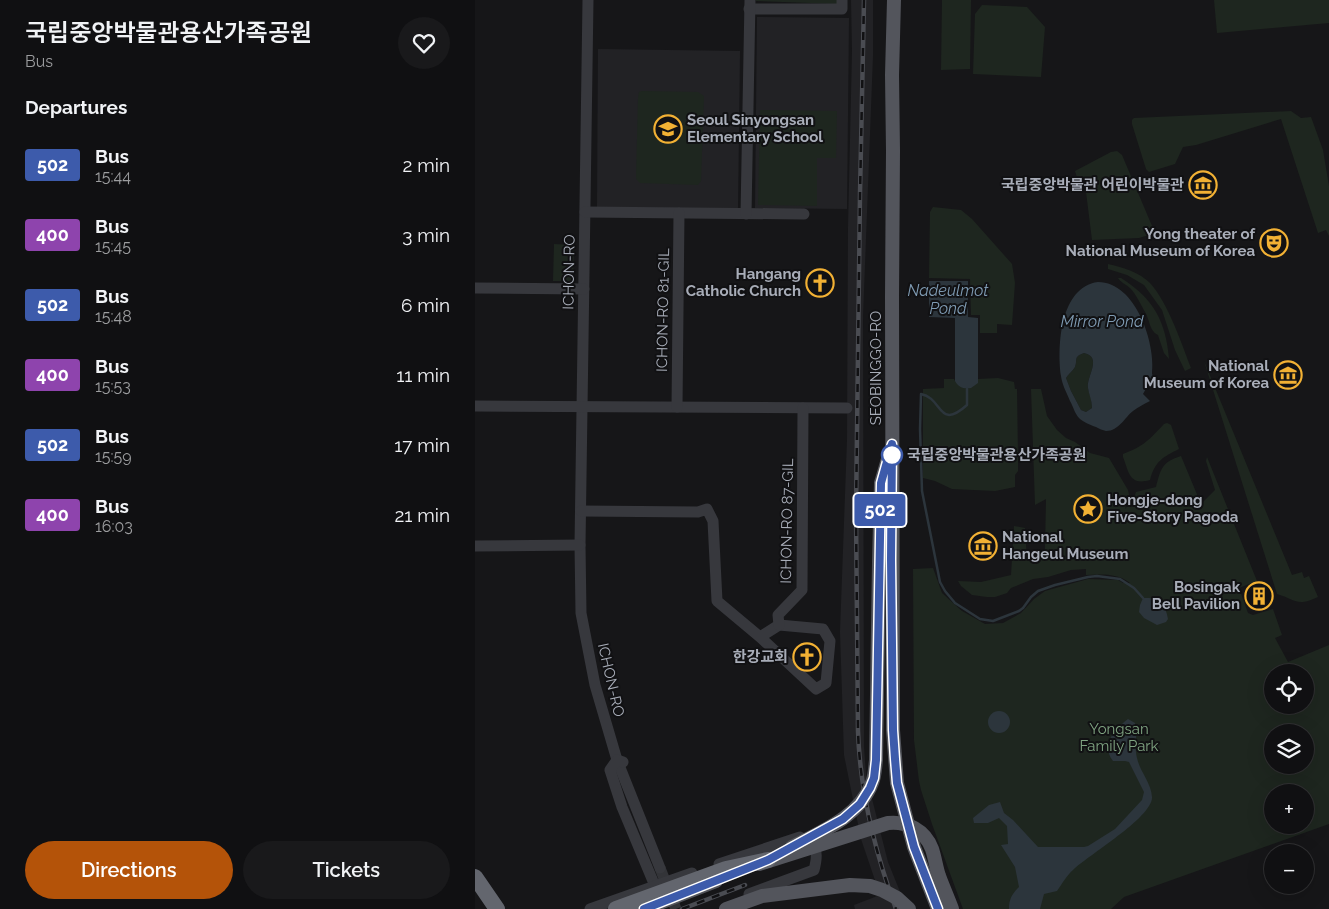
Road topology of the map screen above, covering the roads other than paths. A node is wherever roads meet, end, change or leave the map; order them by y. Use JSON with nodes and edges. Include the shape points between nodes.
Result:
{"nodes":[{"id":1,"x":588,"y":0,"type":"edge"},
{"id":2,"x":842,"y":0,"type":"edge"},
{"id":3,"x":894,"y":0,"type":"edge"},
{"id":4,"x":749,"y":4,"type":"edge"},
{"id":5,"x":585,"y":212,"type":"junction"},
{"id":6,"x":679,"y":213,"type":"junction"},
{"id":7,"x":746,"y":214,"type":"junction"},
{"id":8,"x":804,"y":214,"type":"dead end"},
{"id":9,"x":475,"y":288,"type":"edge"},
{"id":10,"x":584,"y":289,"type":"junction"},
{"id":11,"x":475,"y":406,"type":"edge"},
{"id":12,"x":582,"y":407,"type":"junction"},
{"id":13,"x":677,"y":408,"type":"junction"},
{"id":14,"x":803,"y":408,"type":"junction"},
{"id":15,"x":847,"y":408,"type":"dead end"},
{"id":16,"x":892,"y":444,"type":"junction"},
{"id":17,"x":581,"y":511,"type":"junction"},
{"id":18,"x":580,"y":545,"type":"junction"},
{"id":19,"x":475,"y":546,"type":"edge"},
{"id":20,"x":779,"y":625,"type":"junction"},
{"id":21,"x":760,"y":637,"type":"junction"},
{"id":22,"x":617,"y":760,"type":"junction"},
{"id":23,"x":768,"y":860,"type":"junction"},
{"id":24,"x":659,"y":868,"type":"tunnel mouth"},
{"id":25,"x":475,"y":877,"type":"edge"},
{"id":26,"x":672,"y":880,"type":"junction"},
{"id":27,"x":655,"y":886,"type":"junction"},
{"id":28,"x":487,"y":903,"type":"edge"},
{"id":29,"x":590,"y":909,"type":"edge"},
{"id":30,"x":616,"y":909,"type":"edge"},
{"id":31,"x":644,"y":909,"type":"edge"},
{"id":32,"x":725,"y":909,"type":"edge"},
{"id":33,"x":909,"y":909,"type":"edge"},
{"id":34,"x":938,"y":909,"type":"edge"},
{"id":35,"x":952,"y":909,"type":"edge"}],
"edges":[{"from":1,"to":5,"type":"street","name":"ICHON-RO"},
{"from":2,"to":4,"type":"street","via":[[842,9]]},
{"from":3,"to":16,"type":"main road","name":"SEOBINGGO-RO"},
{"from":4,"to":7,"type":"street"},
{"from":5,"to":6,"type":"street"},
{"from":5,"to":10,"type":"street","name":"ICHON-RO"},
{"from":6,"to":7,"type":"street"},
{"from":6,"to":13,"type":"street","name":"ICHON-RO 81-GIL"},
{"from":7,"to":8,"type":"street"},
{"from":9,"to":10,"type":"street"},
{"from":10,"to":12,"type":"street","name":"ICHON-RO"},
{"from":11,"to":12,"type":"street"},
{"from":12,"to":13,"type":"street"},
{"from":12,"to":17,"type":"street","name":"ICHON-RO"},
{"from":13,"to":14,"type":"street"},
{"from":14,"to":15,"type":"street"},
{"from":14,"to":20,"type":"street","name":"ICHON-RO 87-GIL","via":[[802,590],[778,615]]},
{"from":16,"to":23,"type":"main road","bridge":true,"via":[[881,483],[873,783],[847,817]]},
{"from":16,"to":34,"type":"main road","name":"SEOBINGGO-RO","via":[[895,767],[914,847]]},
{"from":17,"to":18,"type":"street","name":"ICHON-RO"},
{"from":17,"to":21,"type":"street","via":[[698,512],[707,509],[713,521],[717,601]]},
{"from":18,"to":19,"type":"street"},
{"from":18,"to":22,"type":"street","name":"ICHON-RO","via":[[581,613],[595,685]]},
{"from":20,"to":21,"type":"street"},
{"from":20,"to":21,"type":"street","via":[[823,629],[830,642],[827,683],[816,688]]},
{"from":22,"to":24,"type":"street","name":"ICHON-RO"},
{"from":22,"to":26,"type":"street","name":"ICHON-RO","via":[[626,764]]},
{"from":22,"to":27,"type":"street","name":"ICHON-RO","via":[[609,770]]},
{"from":23,"to":30,"type":"highway","bridge":true,"via":[[726,869]]},
{"from":23,"to":31,"type":"main road","bridge":true},
{"from":23,"to":35,"type":"main road","bridge":true,"via":[[899,822],[924,834]]},
{"from":25,"to":28,"type":"highway"},
{"from":26,"to":27,"type":"street"},
{"from":26,"to":32,"type":"street","via":[[800,837],[817,850],[814,870],[731,901]]},
{"from":27,"to":29,"type":"street"},
{"from":32,"to":33,"type":"main road","bridge":true,"via":[[762,896],[850,885],[882,890]]}]}
